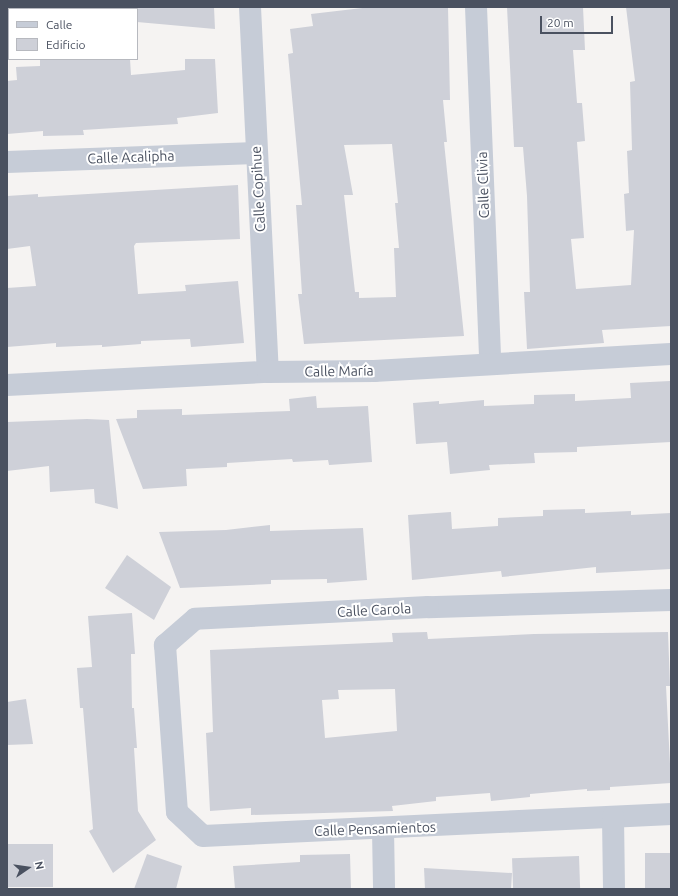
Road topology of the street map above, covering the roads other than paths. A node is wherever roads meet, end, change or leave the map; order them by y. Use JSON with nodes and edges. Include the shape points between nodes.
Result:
{"nodes":[{"id":1,"x":250,"y":7,"type":"edge"},
{"id":2,"x":476,"y":7,"type":"edge"},
{"id":3,"x":256,"y":153,"type":"junction"},
{"id":4,"x":7,"y":162,"type":"edge"},
{"id":5,"x":671,"y":354,"type":"edge"},
{"id":6,"x":490,"y":363,"type":"junction"},
{"id":7,"x":268,"y":372,"type":"junction"},
{"id":8,"x":7,"y":385,"type":"edge"},
{"id":9,"x":671,"y":600,"type":"edge"},
{"id":10,"x":170,"y":722,"type":"joint"},
{"id":11,"x":671,"y":814,"type":"edge"},
{"id":12,"x":613,"y":817,"type":"junction"},
{"id":13,"x":383,"y":829,"type":"junction"},
{"id":14,"x":384,"y":889,"type":"edge"},
{"id":15,"x":614,"y":889,"type":"edge"}],
"edges":[{"from":1,"to":3,"type":"street","name":"Calle Copihue"},
{"from":2,"to":6,"type":"street","name":"Calle Clivia"},
{"from":3,"to":4,"type":"street","name":"Calle Acalipha"},
{"from":3,"to":7,"type":"street","name":"Calle Copihue"},
{"from":5,"to":6,"type":"street","name":"Calle María"},
{"from":6,"to":7,"type":"street","name":"Calle María","via":[[374,371]]},
{"from":7,"to":8,"type":"street","name":"Calle María"},
{"from":9,"to":10,"type":"street","name":"Calle Carola","via":[[428,607],[195,619],[165,645]]},
{"from":10,"to":13,"type":"street","name":"Calle Pensamientos","via":[[177,812],[203,836]]},
{"from":11,"to":12,"type":"street","name":"Calle Pensamientos"},
{"from":12,"to":13,"type":"street","name":"Calle Pensamientos"},
{"from":12,"to":15,"type":"street"},
{"from":13,"to":14,"type":"street"}]}
